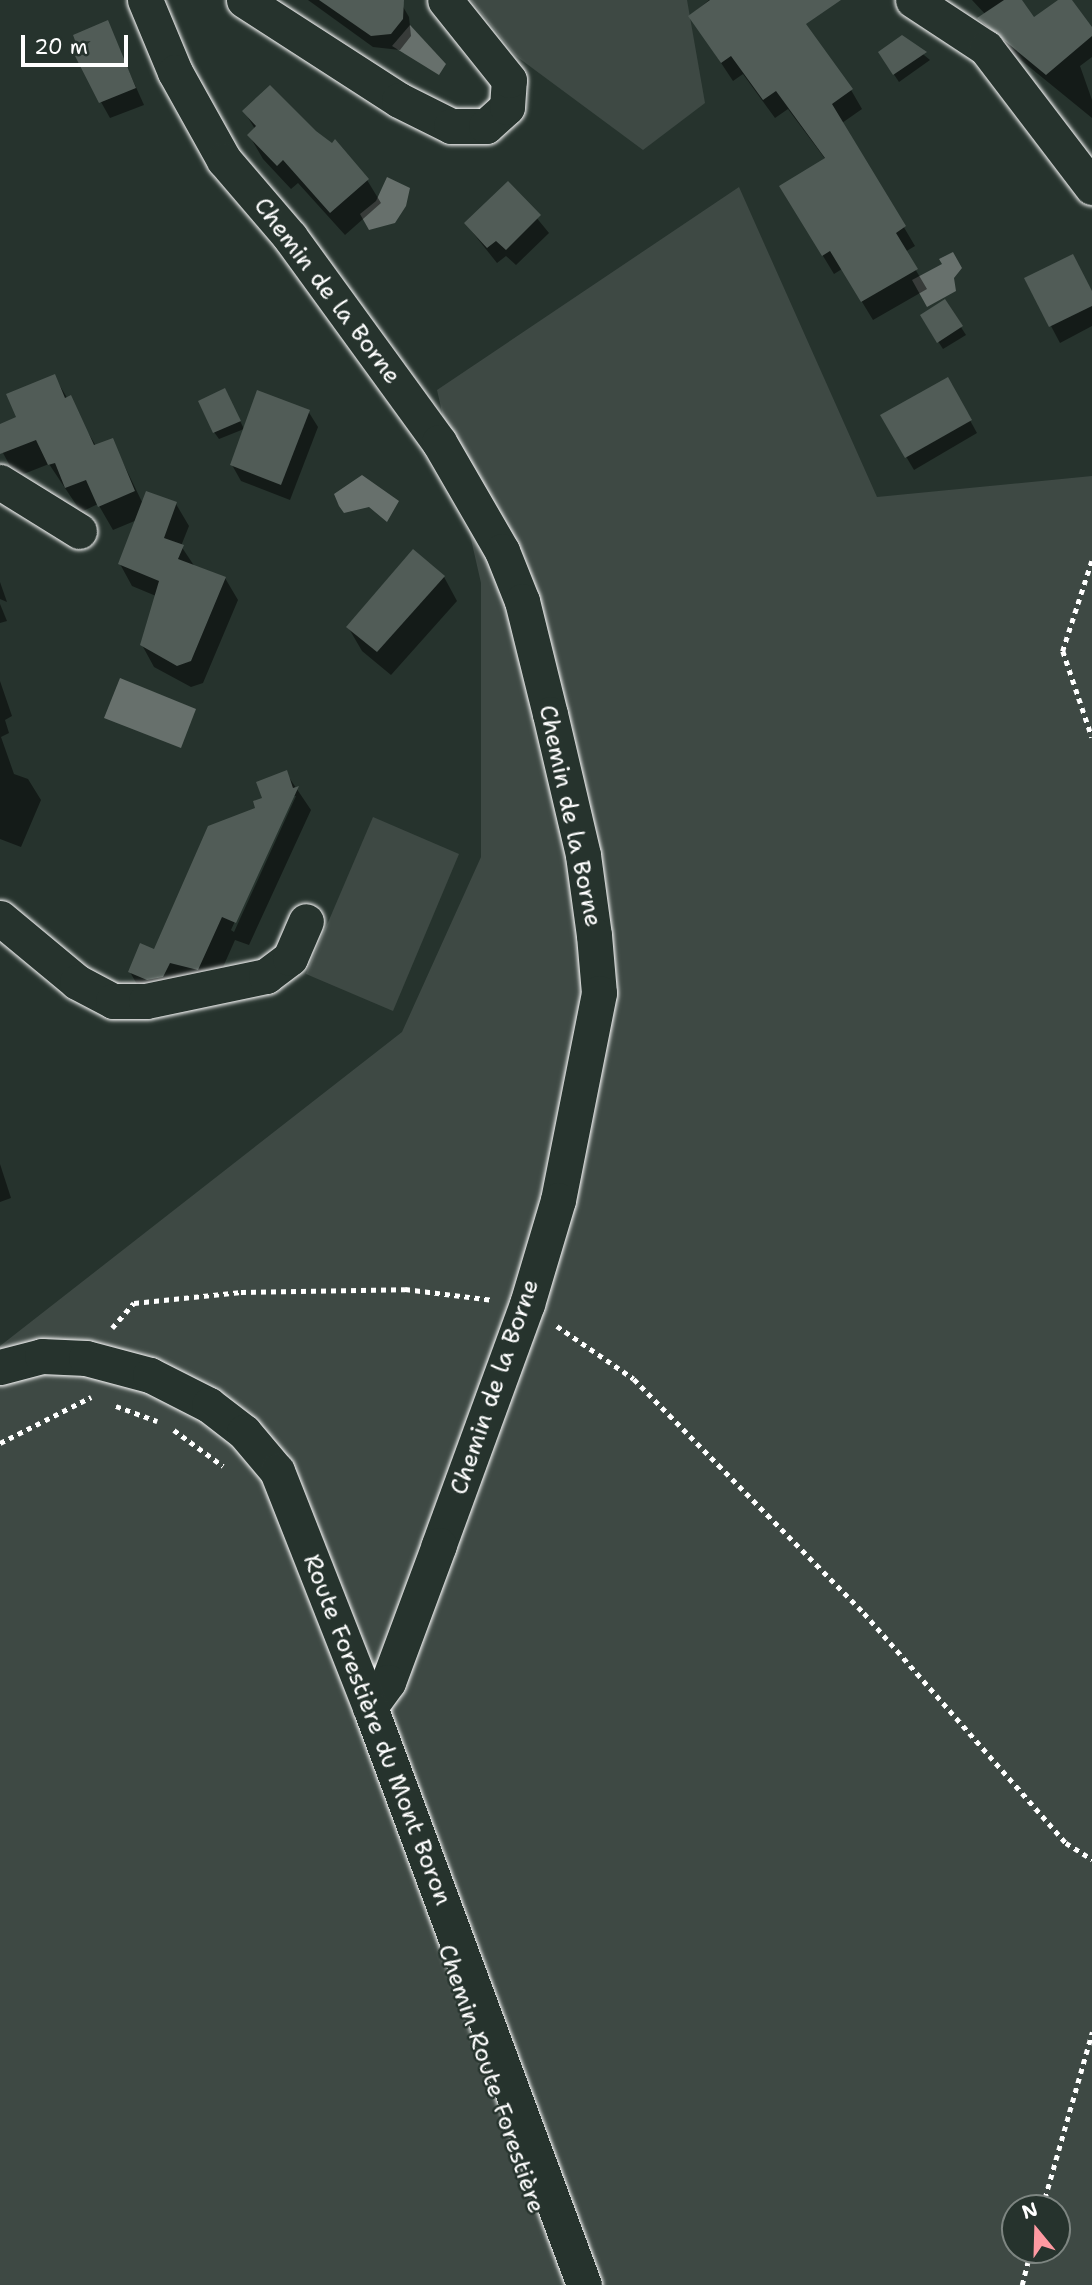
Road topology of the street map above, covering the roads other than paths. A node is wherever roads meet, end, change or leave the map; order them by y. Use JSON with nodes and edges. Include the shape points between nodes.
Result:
{"nodes":[{"id":1,"x":145,"y":0,"type":"edge"},
{"id":2,"x":244,"y":0,"type":"edge"},
{"id":3,"x":445,"y":0,"type":"edge"},
{"id":4,"x":914,"y":0,"type":"edge"},
{"id":5,"x":1092,"y":187,"type":"edge"},
{"id":6,"x":0,"y":482,"type":"edge"},
{"id":7,"x":79,"y":531,"type":"dead end"},
{"id":8,"x":0,"y":918,"type":"edge"},
{"id":9,"x":306,"y":921,"type":"dead end"},
{"id":10,"x":0,"y":1367,"type":"edge"},
{"id":11,"x":370,"y":1707,"type":"junction"},
{"id":12,"x":584,"y":2285,"type":"edge"}],
"edges":[{"from":1,"to":11,"type":"street","name":"Chemin de la Borne","via":[[174,72],[224,160],[290,237],[439,442],[502,551],[522,601],[583,855],[594,935],[598,993],[558,1200],[527,1304],[388,1682]]},
{"from":2,"to":3,"type":"street","via":[[399,100],[451,126],[486,126],[508,107],[509,80]]},
{"from":4,"to":5,"type":"street","via":[[986,48]]},
{"from":6,"to":7,"type":"street"},
{"from":8,"to":9,"type":"street","via":[[77,982],[113,1001],[146,1001],[266,976],[290,958]]},
{"from":10,"to":11,"type":"street","name":"Route Forestière du Mont Boron","via":[[42,1356],[86,1358],[150,1375],[209,1405],[244,1432],[277,1471]]},
{"from":11,"to":12,"type":"street","name":"Route Forestière du Mont Boron"}]}
